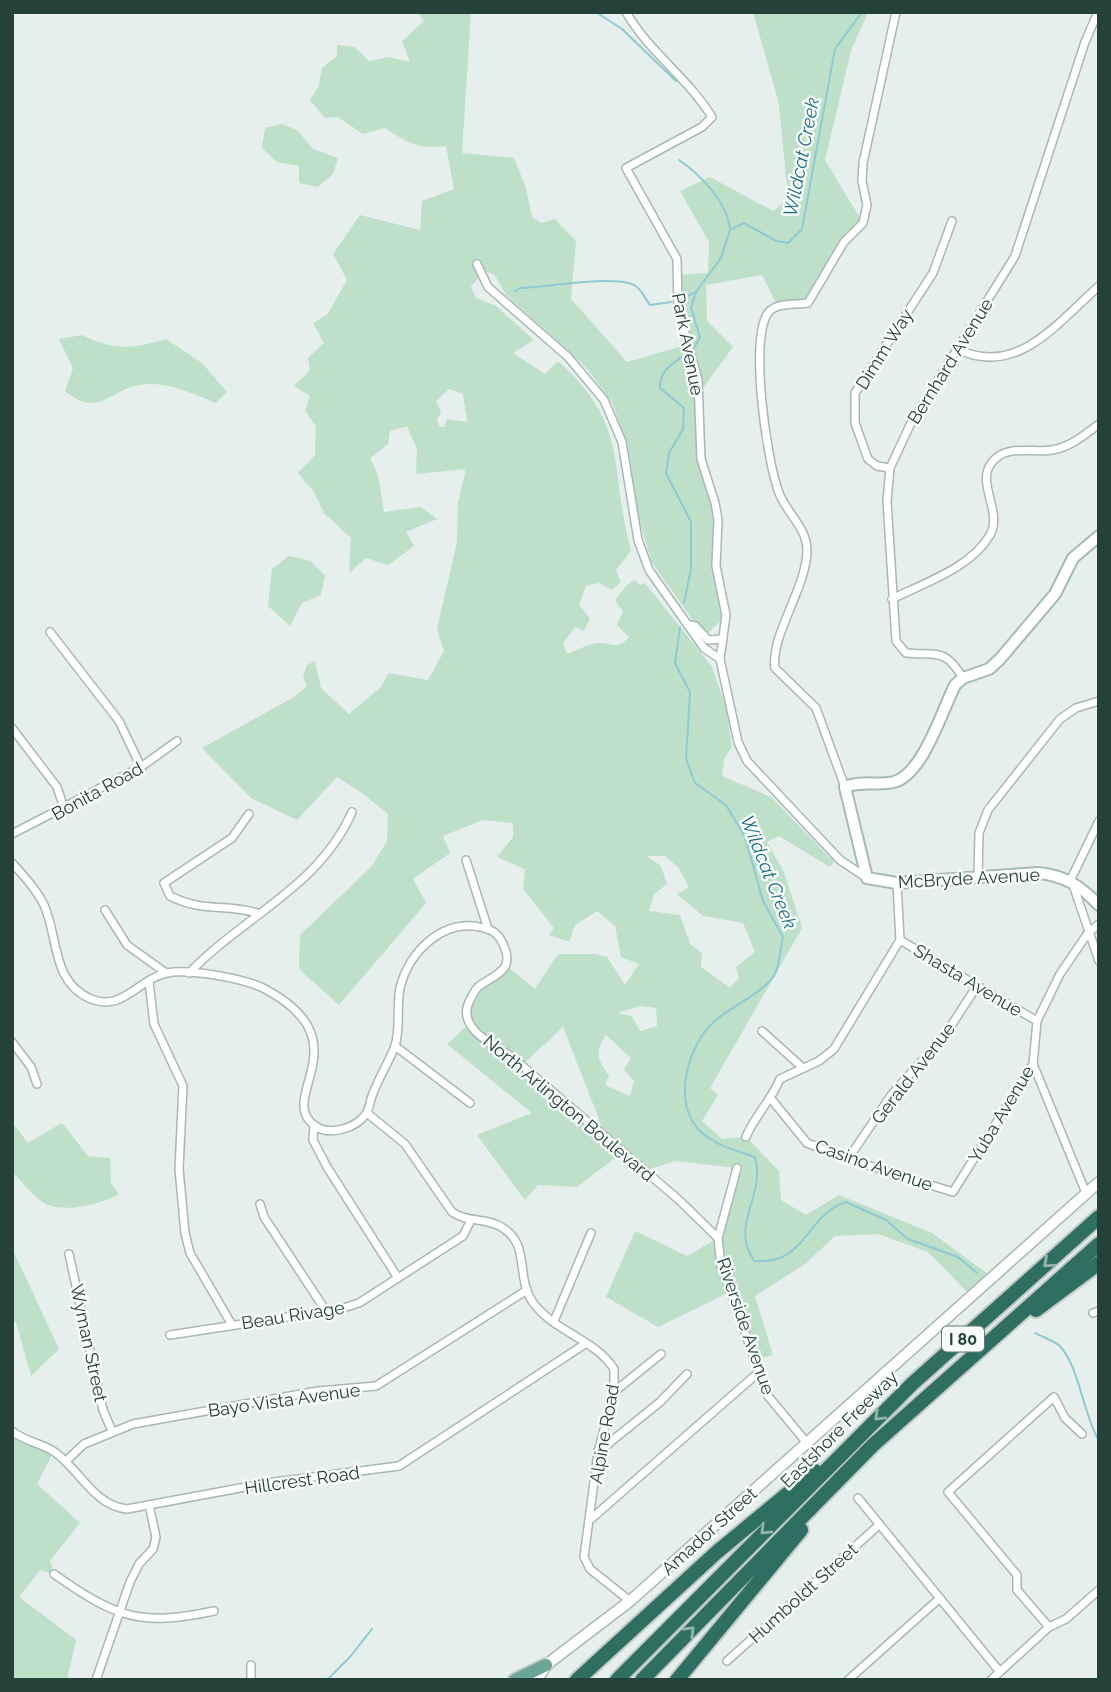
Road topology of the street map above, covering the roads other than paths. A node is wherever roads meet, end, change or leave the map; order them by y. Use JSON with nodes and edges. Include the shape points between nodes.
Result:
{"nodes":[{"id":1,"x":626,"y":12,"type":"edge"},
{"id":2,"x":896,"y":12,"type":"edge"},
{"id":3,"x":1098,"y":12,"type":"edge"},
{"id":4,"x":952,"y":221,"type":"dead end"},
{"id":5,"x":477,"y":264,"type":"dead end"},
{"id":6,"x":1099,"y":286,"type":"edge"},
{"id":7,"x":957,"y":349,"type":"junction"},
{"id":8,"x":1099,"y":425,"type":"edge"},
{"id":9,"x":890,"y":468,"type":"junction"},
{"id":10,"x":1099,"y":537,"type":"edge"},
{"id":11,"x":892,"y":599,"type":"junction"},
{"id":12,"x":50,"y":632,"type":"dead end"},
{"id":13,"x":722,"y":639,"type":"junction"},
{"id":14,"x":706,"y":643,"type":"junction"},
{"id":15,"x":719,"y":659,"type":"junction"},
{"id":16,"x":963,"y":678,"type":"junction"},
{"id":17,"x":1099,"y":701,"type":"edge"},
{"id":18,"x":12,"y":728,"type":"edge"},
{"id":19,"x":177,"y":741,"type":"dead end"},
{"id":20,"x":141,"y":767,"type":"junction"},
{"id":21,"x":845,"y":787,"type":"junction"},
{"id":22,"x":64,"y":808,"type":"junction"},
{"id":23,"x":352,"y":812,"type":"dead end"},
{"id":24,"x":249,"y":814,"type":"dead end"},
{"id":25,"x":1099,"y":821,"type":"edge"},
{"id":26,"x":12,"y":834,"type":"edge"},
{"id":27,"x":467,"y":860,"type":"dead end"},
{"id":28,"x":12,"y":863,"type":"edge"},
{"id":29,"x":867,"y":878,"type":"junction"},
{"id":30,"x":978,"y":878,"type":"junction"},
{"id":31,"x":1071,"y":879,"type":"junction"},
{"id":32,"x":897,"y":883,"type":"junction"},
{"id":33,"x":1099,"y":905,"type":"edge"},
{"id":34,"x":106,"y":910,"type":"dead end"},
{"id":35,"x":257,"y":913,"type":"junction"},
{"id":36,"x":1099,"y":924,"type":"edge"},
{"id":37,"x":488,"y":929,"type":"junction"},
{"id":38,"x":1088,"y":933,"type":"junction"},
{"id":39,"x":900,"y":940,"type":"junction"},
{"id":40,"x":1099,"y":961,"type":"edge"},
{"id":41,"x":166,"y":973,"type":"junction"},
{"id":42,"x":189,"y":973,"type":"junction"},
{"id":43,"x":149,"y":982,"type":"junction"},
{"id":44,"x":977,"y":986,"type":"junction"},
{"id":45,"x":1037,"y":1021,"type":"junction"},
{"id":46,"x":762,"y":1031,"type":"dead end"},
{"id":47,"x":12,"y":1042,"type":"edge"},
{"id":48,"x":395,"y":1046,"type":"junction"},
{"id":49,"x":1034,"y":1064,"type":"junction"},
{"id":50,"x":803,"y":1068,"type":"junction"},
{"id":51,"x":37,"y":1084,"type":"dead end"},
{"id":52,"x":772,"y":1100,"type":"junction"},
{"id":53,"x":470,"y":1102,"type":"dead end"},
{"id":54,"x":367,"y":1113,"type":"junction"},
{"id":55,"x":314,"y":1125,"type":"junction"},
{"id":56,"x":746,"y":1137,"type":"dead end"},
{"id":57,"x":848,"y":1159,"type":"junction"},
{"id":58,"x":737,"y":1168,"type":"dead end"},
{"id":59,"x":1099,"y":1182,"type":"edge"},
{"id":60,"x":953,"y":1192,"type":"joint"},
{"id":61,"x":1086,"y":1193,"type":"junction"},
{"id":62,"x":260,"y":1204,"type":"dead end"},
{"id":63,"x":1099,"y":1217,"type":"edge"},
{"id":64,"x":471,"y":1220,"type":"junction"},
{"id":65,"x":591,"y":1233,"type":"dead end"},
{"id":66,"x":718,"y":1238,"type":"junction"},
{"id":67,"x":1099,"y":1244,"type":"edge"},
{"id":68,"x":69,"y":1254,"type":"dead end"},
{"id":69,"x":1099,"y":1263,"type":"edge"},
{"id":70,"x":398,"y":1278,"type":"junction"},
{"id":71,"x":527,"y":1290,"type":"junction"},
{"id":72,"x":326,"y":1311,"type":"junction"},
{"id":73,"x":554,"y":1321,"type":"junction"},
{"id":74,"x":232,"y":1325,"type":"junction"},
{"id":75,"x":170,"y":1335,"type":"dead end"},
{"id":76,"x":585,"y":1344,"type":"junction"},
{"id":77,"x":980,"y":1349,"type":"junction"},
{"id":78,"x":661,"y":1354,"type":"dead end"},
{"id":79,"x":759,"y":1372,"type":"junction"},
{"id":80,"x":687,"y":1374,"type":"dead end"},
{"id":81,"x":614,"y":1392,"type":"junction"},
{"id":82,"x":12,"y":1431,"type":"edge"},
{"id":83,"x":112,"y":1431,"type":"junction"},
{"id":84,"x":1082,"y":1434,"type":"dead end"},
{"id":85,"x":807,"y":1443,"type":"junction"},
{"id":86,"x":873,"y":1445,"type":"junction"},
{"id":87,"x":598,"y":1452,"type":"junction"},
{"id":88,"x":66,"y":1461,"type":"junction"},
{"id":89,"x":831,"y":1464,"type":"junction"},
{"id":90,"x":858,"y":1498,"type":"dead end"},
{"id":91,"x":149,"y":1505,"type":"junction"},
{"id":92,"x":591,"y":1519,"type":"junction"},
{"id":93,"x":879,"y":1525,"type":"junction"},
{"id":94,"x":54,"y":1574,"type":"dead end"},
{"id":95,"x":1099,"y":1590,"type":"edge"},
{"id":96,"x":940,"y":1598,"type":"junction"},
{"id":97,"x":630,"y":1601,"type":"junction"},
{"id":98,"x":118,"y":1611,"type":"junction"},
{"id":99,"x":214,"y":1611,"type":"dead end"},
{"id":100,"x":1049,"y":1628,"type":"junction"},
{"id":101,"x":727,"y":1661,"type":"dead end"},
{"id":102,"x":251,"y":1665,"type":"dead end"},
{"id":103,"x":546,"y":1665,"type":"junction"},
{"id":104,"x":1000,"y":1672,"type":"junction"},
{"id":105,"x":96,"y":1680,"type":"edge"},
{"id":106,"x":251,"y":1680,"type":"edge"},
{"id":107,"x":515,"y":1680,"type":"edge"},
{"id":108,"x":537,"y":1680,"type":"edge"},
{"id":109,"x":577,"y":1680,"type":"edge"},
{"id":110,"x":617,"y":1680,"type":"edge"},
{"id":111,"x":642,"y":1680,"type":"edge"},
{"id":112,"x":677,"y":1680,"type":"edge"},
{"id":113,"x":848,"y":1680,"type":"edge"},
{"id":114,"x":991,"y":1680,"type":"edge"}],
"edges":[{"from":1,"to":13,"type":"street","name":"Park Avenue","via":[[642,37],[698,94],[712,117],[702,127],[626,168],[676,253],[678,308],[700,392],[701,459],[718,520],[716,566],[726,615]]},
{"from":2,"to":21,"type":"street","via":[[863,163],[867,205],[863,223],[844,243],[808,303],[777,305],[768,313],[758,358],[774,476],[807,548],[798,590],[775,652],[775,668],[816,708]]},
{"from":3,"to":7,"type":"street","name":"Bernhard Avenue","via":[[1015,256]]},
{"from":4,"to":9,"type":"street","name":"Dimm Way","via":[[933,272],[855,393],[855,424],[868,459]]},
{"from":5,"to":14,"type":"street","via":[[488,287],[568,357],[604,400],[622,442],[643,556],[653,578]]},
{"from":6,"to":7,"type":"street","via":[[1018,353],[976,358]]},
{"from":7,"to":9,"type":"street","name":"Bernhard Avenue","via":[[910,425]]},
{"from":8,"to":11,"type":"street","via":[[1075,443],[1053,450],[1009,451],[996,457],[988,468],[986,487],[994,508],[992,532],[978,552]]},
{"from":9,"to":11,"type":"street","name":"Bernhard Avenue","via":[[887,501]]},
{"from":10,"to":16,"type":"main road","via":[[1073,558],[1055,594],[1000,659],[989,669]]},
{"from":11,"to":16,"type":"street","name":"Bernhard Avenue","via":[[896,641],[906,653],[946,656]]},
{"from":12,"to":20,"type":"street","via":[[118,721]]},
{"from":13,"to":14,"type":"street"},
{"from":13,"to":15,"type":"street","name":"Park Avenue"},
{"from":14,"to":15,"type":"street"},
{"from":15,"to":29,"type":"street","name":"Park Avenue","via":[[738,742],[747,761],[840,860]]},
{"from":16,"to":21,"type":"main road","via":[[955,685],[912,771],[893,782],[858,782]]},
{"from":17,"to":30,"type":"street","via":[[1060,719],[988,810],[977,847]]},
{"from":18,"to":22,"type":"street","via":[[57,787]]},
{"from":19,"to":20,"type":"street","name":"Bonita Road"},
{"from":20,"to":22,"type":"street","name":"Bonita Road"},
{"from":21,"to":29,"type":"main road"},
{"from":22,"to":26,"type":"street","name":"Bonita Road"},
{"from":23,"to":35,"type":"street","via":[[344,831],[311,874]]},
{"from":24,"to":35,"type":"street","via":[[232,838],[164,883],[170,896],[190,906]]},
{"from":25,"to":31,"type":"street"},
{"from":27,"to":37,"type":"street"},
{"from":28,"to":43,"type":"street","via":[[45,908],[64,975],[79,994],[103,1004],[125,999]]},
{"from":29,"to":32,"type":"main road","name":"McBryde Avenue"},
{"from":30,"to":31,"type":"main road","name":"McBryde Avenue","via":[[1039,873]]},
{"from":30,"to":32,"type":"main road","name":"McBryde Avenue"},
{"from":31,"to":33,"type":"main road"},
{"from":31,"to":38,"type":"street"},
{"from":32,"to":39,"type":"street"},
{"from":34,"to":41,"type":"street","via":[[127,945]]},
{"from":35,"to":42,"type":"street"},
{"from":36,"to":38,"type":"street","name":"Yuba Avenue"},
{"from":37,"to":48,"type":"street","via":[[468,924],[451,928],[421,948],[408,966],[400,990]]},
{"from":37,"to":66,"type":"street","name":"North Arlington Boulevard","via":[[503,943],[506,965],[495,979],[477,988],[467,1007],[469,1024],[486,1042],[512,1056]]},
{"from":38,"to":40,"type":"street"},
{"from":38,"to":45,"type":"street","name":"Yuba Avenue","via":[[1060,974]]},
{"from":39,"to":44,"type":"street","name":"Shasta Avenue"},
{"from":39,"to":50,"type":"street","via":[[834,1049]]},
{"from":41,"to":42,"type":"street"},
{"from":41,"to":43,"type":"street"},
{"from":42,"to":55,"type":"street","via":[[252,982],[289,1002],[306,1019],[316,1052],[304,1097],[306,1115]]},
{"from":43,"to":74,"type":"street","via":[[154,1024],[183,1086],[178,1169],[185,1233],[195,1262]]},
{"from":44,"to":45,"type":"street","name":"Shasta Avenue"},
{"from":44,"to":57,"type":"street","name":"Gerald Avenue","via":[[945,1035],[892,1094]]},
{"from":45,"to":49,"type":"street","name":"Yuba Avenue"},
{"from":46,"to":50,"type":"street"},
{"from":47,"to":51,"type":"street","via":[[31,1067]]},
{"from":48,"to":53,"type":"street"},
{"from":48,"to":54,"type":"street"},
{"from":49,"to":60,"type":"street","name":"Yuba Avenue"},
{"from":49,"to":61,"type":"street"},
{"from":50,"to":52,"type":"street","via":[[780,1079]]},
{"from":52,"to":56,"type":"street","via":[[754,1119]]},
{"from":52,"to":57,"type":"street","name":"Casino Avenue","via":[[807,1143]]},
{"from":54,"to":55,"type":"street","via":[[338,1130]]},
{"from":54,"to":64,"type":"street","name":"Alpine Road","via":[[405,1144],[452,1212]]},
{"from":55,"to":70,"type":"street","via":[[313,1140],[322,1158]]},
{"from":57,"to":60,"type":"street","name":"Casino Avenue"},
{"from":58,"to":66,"type":"street"},
{"from":59,"to":61,"type":"street","name":"Amador Street"},
{"from":61,"to":85,"type":"street","name":"Amador Street"},
{"from":62,"to":72,"type":"street"},
{"from":63,"to":89,"type":"highway","name":"Eastshore Freeway","number":"I 80","one_way":true,"via":[[912,1384]]},
{"from":64,"to":70,"type":"street","name":"Beau Rivage","via":[[463,1236]]},
{"from":64,"to":71,"type":"street","name":"Alpine Road","via":[[488,1221],[516,1239]]},
{"from":65,"to":73,"type":"street"},
{"from":66,"to":79,"type":"street","name":"Riverside Avenue","via":[[721,1266]]},
{"from":67,"to":77,"type":"highway","name":"Eastshore Freeway","number":"I 80"},
{"from":68,"to":83,"type":"street","name":"Wyman Street","via":[[103,1410]]},
{"from":69,"to":77,"type":"highway"},
{"from":70,"to":72,"type":"street","name":"Beau Rivage","via":[[359,1303]]},
{"from":71,"to":73,"type":"street","name":"Alpine Road","via":[[532,1302]]},
{"from":71,"to":83,"type":"street","name":"Bayo Vista Avenue","via":[[376,1386],[318,1391]]},
{"from":72,"to":74,"type":"street","name":"Beau Rivage"},
{"from":73,"to":76,"type":"street","name":"Alpine Road"},
{"from":74,"to":75,"type":"street","name":"Beau Rivage"},
{"from":76,"to":81,"type":"street","name":"Alpine Road","via":[[607,1357],[614,1369]]},
{"from":76,"to":91,"type":"street","name":"Hillcrest Road","via":[[400,1466],[267,1482]]},
{"from":77,"to":86,"type":"highway","name":"Eastshore Freeway","number":"I 80"},
{"from":78,"to":81,"type":"street"},
{"from":79,"to":85,"type":"street","name":"Riverside Avenue","via":[[775,1405]]},
{"from":79,"to":92,"type":"street"},
{"from":80,"to":87,"type":"street"},
{"from":81,"to":87,"type":"street","name":"Alpine Road"},
{"from":82,"to":88,"type":"street","name":"Hillcrest Road"},
{"from":83,"to":88,"type":"street","name":"Bayo Vista Avenue","via":[[84,1444]]},
{"from":84,"to":100,"type":"street","via":[[1065,1418],[1054,1397],[947,1492],[1017,1575],[1017,1590]]},
{"from":85,"to":97,"type":"street","name":"Amador Street"},
{"from":111,"to":86,"type":"highway","name":"Eastshore Freeway","number":"I 80","one_way":true},
{"from":86,"to":112,"type":"highway"},
{"from":87,"to":92,"type":"street","name":"Alpine Road"},
{"from":88,"to":91,"type":"street","name":"Hillcrest Road","via":[[114,1508]]},
{"from":89,"to":109,"type":"highway","via":[[786,1493]]},
{"from":89,"to":110,"type":"highway","name":"Eastshore Freeway","number":"I 80","one_way":true},
{"from":90,"to":93,"type":"street"},
{"from":91,"to":98,"type":"street","via":[[156,1537],[153,1549],[139,1564]]},
{"from":92,"to":97,"type":"street","name":"Alpine Road","via":[[584,1558],[590,1569]]},
{"from":93,"to":96,"type":"street"},
{"from":93,"to":101,"type":"street","name":"Humboldt Street"},
{"from":94,"to":98,"type":"street","via":[[96,1604]]},
{"from":95,"to":100,"type":"street"},
{"from":96,"to":104,"type":"street"},
{"from":96,"to":113,"type":"street"},
{"from":97,"to":103,"type":"street","name":"Amador Street"},
{"from":98,"to":99,"type":"street","via":[[145,1620]]},
{"from":98,"to":105,"type":"street"},
{"from":100,"to":104,"type":"street"},
{"from":102,"to":106,"type":"street"},
{"from":103,"to":107,"type":"main road"},
{"from":103,"to":108,"type":"street","name":"Amador Street"},
{"from":104,"to":114,"type":"street"}]}
